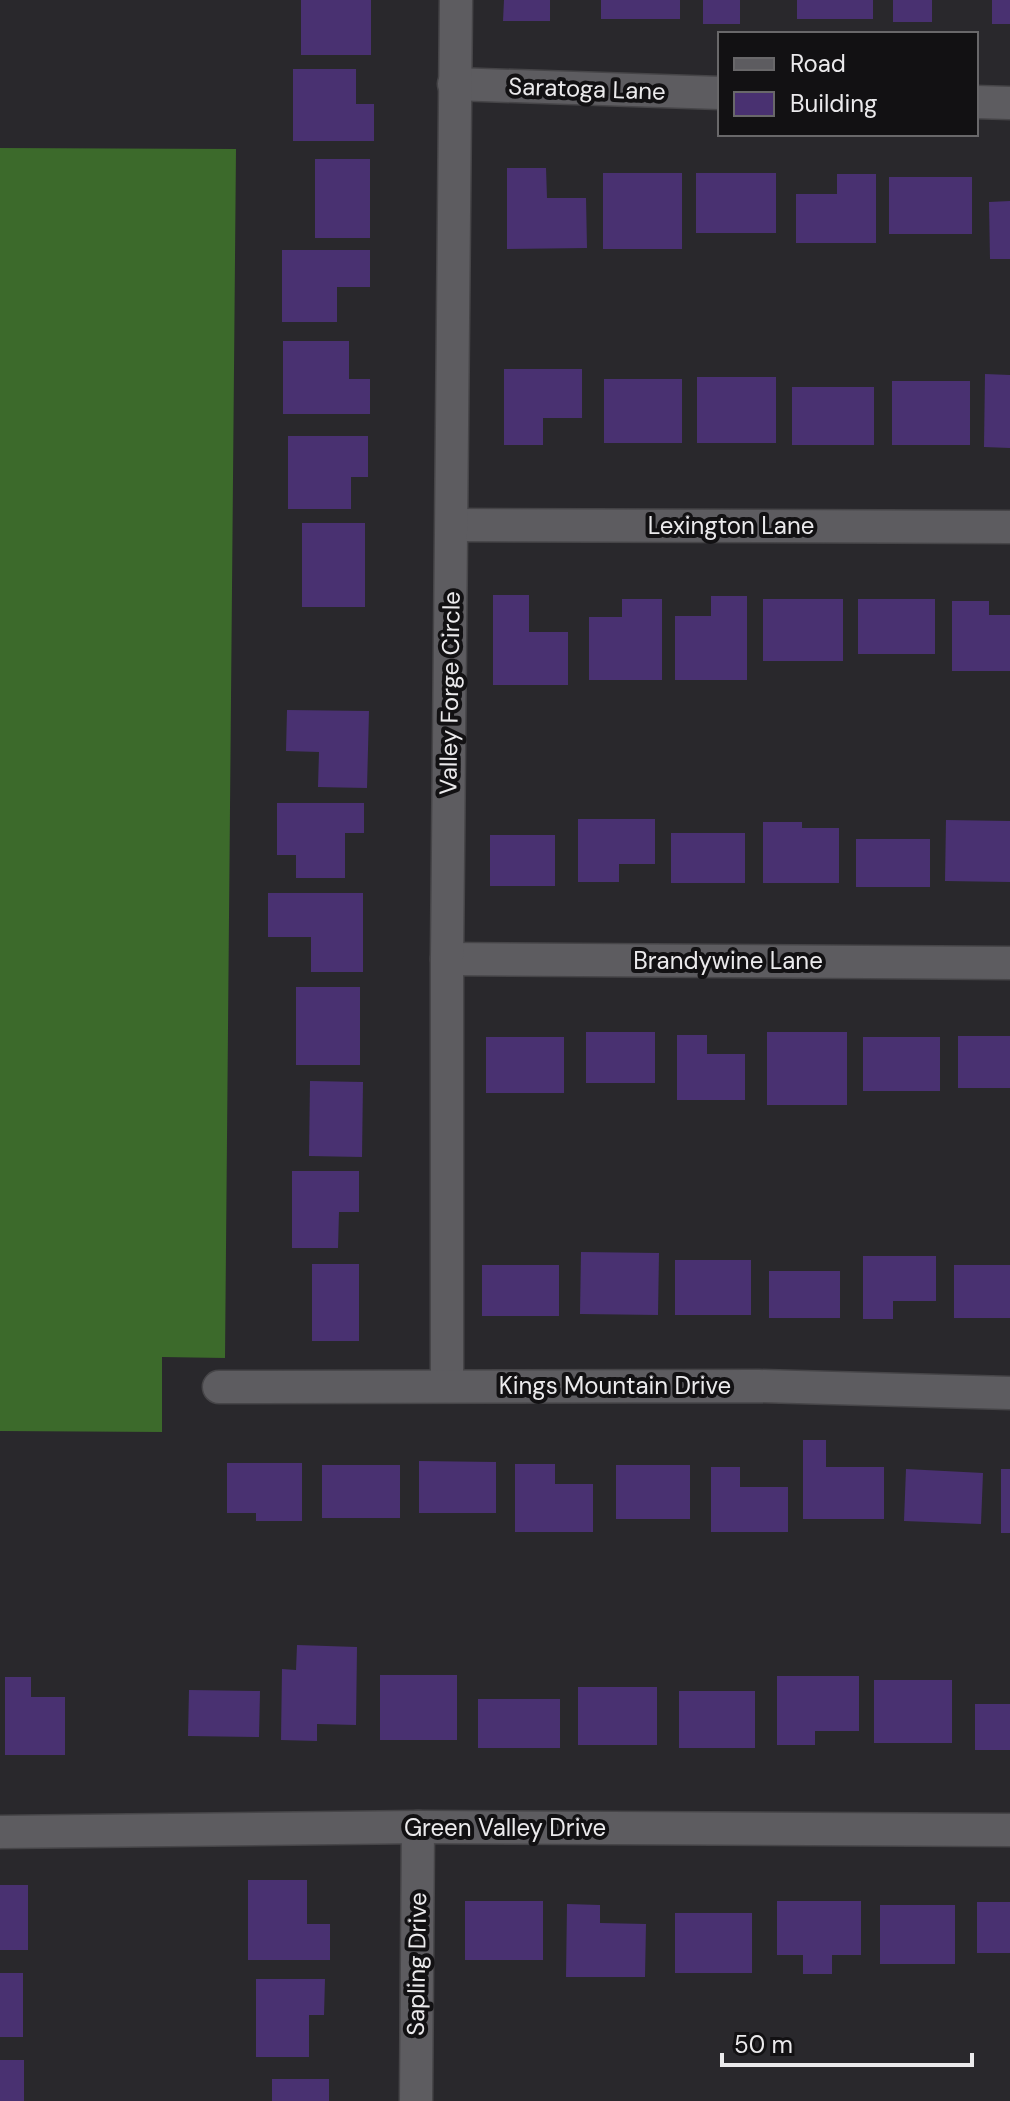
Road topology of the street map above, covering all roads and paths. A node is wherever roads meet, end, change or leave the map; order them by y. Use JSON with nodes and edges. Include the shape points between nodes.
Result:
{"nodes":[{"id":1,"x":456,"y":0,"type":"edge"},
{"id":2,"x":454,"y":84,"type":"junction"},
{"id":3,"x":718,"y":93,"type":"edge"},
{"id":4,"x":978,"y":102,"type":"edge"},
{"id":5,"x":1010,"y":103,"type":"edge"},
{"id":6,"x":452,"y":525,"type":"junction"},
{"id":7,"x":1010,"y":527,"type":"edge"},
{"id":8,"x":447,"y":959,"type":"junction"},
{"id":9,"x":1010,"y":963,"type":"edge"},
{"id":10,"x":447,"y":1386,"type":"junction"},
{"id":11,"x":219,"y":1387,"type":"dead end"},
{"id":12,"x":1010,"y":1393,"type":"edge"},
{"id":13,"x":418,"y":1827,"type":"junction"},
{"id":14,"x":1010,"y":1830,"type":"edge"},
{"id":15,"x":0,"y":1832,"type":"edge"},
{"id":16,"x":416,"y":2101,"type":"edge"}],
"edges":[{"from":1,"to":2,"type":"street","name":"Valley Forge Circle"},
{"from":2,"to":3,"type":"street","name":"Saratoga Lane"},
{"from":2,"to":6,"type":"street","name":"Valley Forge Circle"},
{"from":4,"to":5,"type":"street"},
{"from":6,"to":7,"type":"street","name":"Lexington Lane"},
{"from":6,"to":8,"type":"street","name":"Valley Forge Circle"},
{"from":8,"to":9,"type":"street","name":"Brandywine Lane"},
{"from":8,"to":10,"type":"street","name":"Valley Forge Circle"},
{"from":10,"to":11,"type":"street","name":"Kings Mountain Drive"},
{"from":10,"to":12,"type":"street","name":"Kings Mountain Drive"},
{"from":13,"to":14,"type":"street","name":"Green Valley Drive"},
{"from":13,"to":15,"type":"street","name":"Green Valley Drive"},
{"from":13,"to":16,"type":"street","name":"Sapling Drive"}]}
